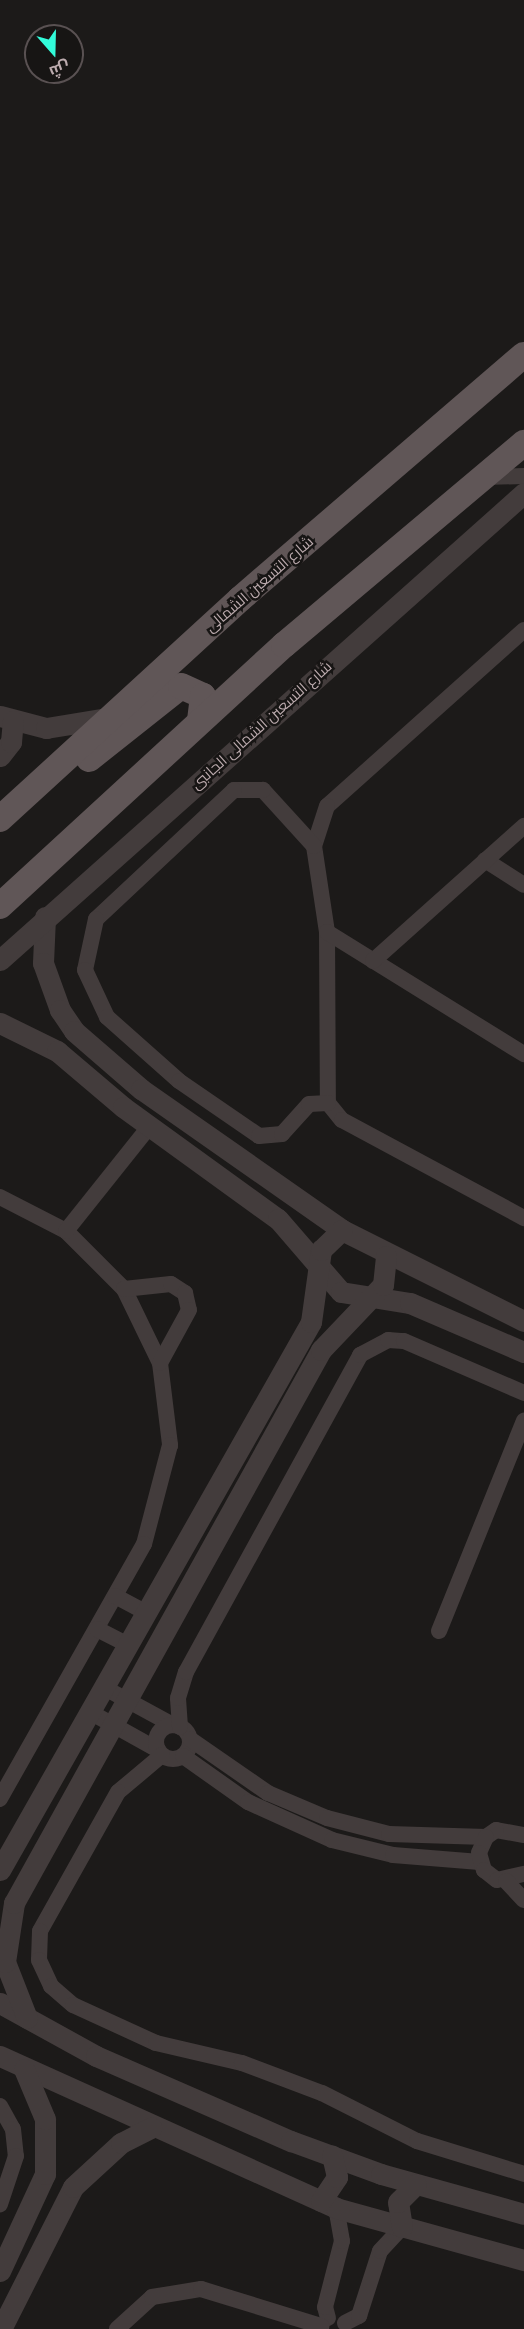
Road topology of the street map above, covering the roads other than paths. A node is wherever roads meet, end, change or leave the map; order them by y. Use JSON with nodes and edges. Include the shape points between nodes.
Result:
{"nodes":[{"id":1,"x":524,"y":355,"type":"edge"},
{"id":2,"x":524,"y":443,"type":"edge"},
{"id":3,"x":524,"y":476,"type":"edge"},
{"id":4,"x":484,"y":477,"type":"junction"},
{"id":5,"x":524,"y":493,"type":"edge"},
{"id":6,"x":524,"y":630,"type":"edge"},
{"id":7,"x":111,"y":717,"type":"junction"},
{"id":8,"x":7,"y":718,"type":"edge"},
{"id":9,"x":200,"y":720,"type":"junction"},
{"id":10,"x":0,"y":756,"type":"edge"},
{"id":11,"x":42,"y":781,"type":"junction"},
{"id":12,"x":0,"y":819,"type":"edge"},
{"id":13,"x":524,"y":826,"type":"edge"},
{"id":14,"x":314,"y":846,"type":"junction"},
{"id":15,"x":486,"y":860,"type":"junction"},
{"id":16,"x":524,"y":885,"type":"edge"},
{"id":17,"x":0,"y":906,"type":"edge"},
{"id":18,"x":45,"y":917,"type":"junction"},
{"id":19,"x":327,"y":932,"type":"junction"},
{"id":20,"x":0,"y":960,"type":"edge"},
{"id":21,"x":373,"y":962,"type":"junction"},
{"id":22,"x":0,"y":1023,"type":"edge"},
{"id":23,"x":74,"y":1030,"type":"junction"},
{"id":24,"x":57,"y":1051,"type":"junction"},
{"id":25,"x":524,"y":1054,"type":"edge"},
{"id":26,"x":328,"y":1103,"type":"junction"},
{"id":27,"x":149,"y":1126,"type":"junction"},
{"id":28,"x":0,"y":1197,"type":"edge"},
{"id":29,"x":524,"y":1218,"type":"edge"},
{"id":30,"x":342,"y":1230,"type":"junction"},
{"id":31,"x":66,"y":1231,"type":"junction"},
{"id":32,"x":386,"y":1256,"type":"junction"},
{"id":33,"x":320,"y":1269,"type":"junction"},
{"id":34,"x":124,"y":1289,"type":"junction"},
{"id":35,"x":370,"y":1300,"type":"junction"},
{"id":36,"x":524,"y":1321,"type":"edge"},
{"id":37,"x":524,"y":1352,"type":"edge"},
{"id":38,"x":160,"y":1363,"type":"junction"},
{"id":39,"x":524,"y":1394,"type":"edge"},
{"id":40,"x":524,"y":1406,"type":"edge"},
{"id":41,"x":524,"y":1420,"type":"edge"},
{"id":42,"x":116,"y":1596,"type":"junction"},
{"id":43,"x":143,"y":1611,"type":"junction"},
{"id":44,"x":97,"y":1629,"type":"junction"},
{"id":45,"x":439,"y":1631,"type":"dead end"},
{"id":46,"x":125,"y":1643,"type":"junction"},
{"id":47,"x":103,"y":1687,"type":"junction"},
{"id":48,"x":127,"y":1700,"type":"junction"},
{"id":49,"x":90,"y":1712,"type":"junction"},
{"id":50,"x":113,"y":1724,"type":"junction"},
{"id":51,"x":181,"y":1730,"type":"junction"},
{"id":52,"x":160,"y":1752,"type":"junction"},
{"id":53,"x":183,"y":1756,"type":"junction"},
{"id":54,"x":0,"y":1799,"type":"edge"},
{"id":55,"x":524,"y":1818,"type":"edge"},
{"id":56,"x":506,"y":1828,"type":"junction"},
{"id":57,"x":524,"y":1835,"type":"edge"},
{"id":58,"x":486,"y":1837,"type":"junction"},
{"id":59,"x":480,"y":1863,"type":"junction"},
{"id":60,"x":0,"y":1870,"type":"edge"},
{"id":61,"x":524,"y":1874,"type":"edge"},
{"id":62,"x":506,"y":1881,"type":"junction"},
{"id":63,"x":524,"y":1900,"type":"edge"},
{"id":64,"x":0,"y":2003,"type":"edge"},
{"id":65,"x":27,"y":2018,"type":"junction"},
{"id":66,"x":0,"y":2056,"type":"edge"},
{"id":67,"x":24,"y":2069,"type":"junction"},
{"id":68,"x":0,"y":2106,"type":"edge"},
{"id":69,"x":151,"y":2128,"type":"junction"},
{"id":70,"x":332,"y":2156,"type":"junction"},
{"id":71,"x":45,"y":2174,"type":"junction"},
{"id":72,"x":524,"y":2174,"type":"edge"},
{"id":73,"x":416,"y":2184,"type":"junction"},
{"id":74,"x":73,"y":2187,"type":"junction"},
{"id":75,"x":0,"y":2204,"type":"edge"},
{"id":76,"x":328,"y":2204,"type":"junction"},
{"id":77,"x":524,"y":2214,"type":"edge"},
{"id":78,"x":402,"y":2227,"type":"junction"},
{"id":79,"x":524,"y":2259,"type":"edge"},
{"id":80,"x":0,"y":2271,"type":"edge"},
{"id":81,"x":323,"y":2324,"type":"edge"},
{"id":82,"x":346,"y":2326,"type":"edge"},
{"id":83,"x":1,"y":2329,"type":"edge"},
{"id":84,"x":117,"y":2329,"type":"edge"}],
"edges":[{"from":1,"to":7,"type":"main road","name":"شارع التسعين الشمالى"},
{"from":2,"to":4,"type":"main road"},
{"from":3,"to":4,"type":"street"},
{"from":4,"to":9,"type":"main road"},
{"from":5,"to":18,"type":"street","name":"شارع التسعين الشمالى الجانبى"},
{"from":6,"to":14,"type":"street","via":[[327,806]]},
{"from":7,"to":8,"type":"street","via":[[62,729]]},
{"from":7,"to":11,"type":"main road","name":"شارع التسعين الشمالى"},
{"from":8,"to":10,"type":"street","via":[[11,742]]},
{"from":9,"to":11,"type":"main road","via":[[203,696],[188,686],[176,688],[76,769]]},
{"from":9,"to":17,"type":"main road"},
{"from":11,"to":12,"type":"main road","name":"شارع التسعين الشمالى"},
{"from":13,"to":15,"type":"street"},
{"from":14,"to":19,"type":"street"},
{"from":14,"to":26,"type":"street","via":[[263,790],[234,790],[96,919],[85,970],[107,1017],[179,1081],[259,1136],[282,1134],[309,1104]]},
{"from":15,"to":16,"type":"street"},
{"from":15,"to":21,"type":"street"},
{"from":18,"to":20,"type":"street","name":"شارع التسعين الشمالى الجانبى"},
{"from":18,"to":23,"type":"street","via":[[43,963],[49,988]]},
{"from":19,"to":21,"type":"street"},
{"from":19,"to":26,"type":"street"},
{"from":21,"to":25,"type":"street"},
{"from":22,"to":24,"type":"street"},
{"from":23,"to":24,"type":"street"},
{"from":23,"to":30,"type":"street","via":[[164,1108]]},
{"from":24,"to":27,"type":"street"},
{"from":26,"to":29,"type":"street","via":[[351,1126]]},
{"from":27,"to":31,"type":"street"},
{"from":27,"to":33,"type":"street","via":[[278,1219]]},
{"from":28,"to":31,"type":"street"},
{"from":30,"to":32,"type":"street"},
{"from":30,"to":33,"type":"street","via":[[321,1250]]},
{"from":31,"to":34,"type":"street"},
{"from":32,"to":35,"type":"street","via":[[383,1285]]},
{"from":32,"to":36,"type":"street"},
{"from":33,"to":35,"type":"street","via":[[341,1292]]},
{"from":33,"to":43,"type":"street","via":[[311,1322]]},
{"from":34,"to":38,"type":"street"},
{"from":34,"to":38,"type":"street","via":[[171,1284],[185,1293],[189,1311]]},
{"from":35,"to":37,"type":"street","via":[[410,1303]]},
{"from":35,"to":48,"type":"street","via":[[321,1350]]},
{"from":38,"to":42,"type":"street","via":[[170,1410],[165,1480],[144,1544]]},
{"from":39,"to":40,"type":"street"},
{"from":39,"to":51,"type":"street","via":[[404,1341],[388,1340],[360,1355],[186,1672],[178,1698]]},
{"from":41,"to":45,"type":"street"},
{"from":42,"to":43,"type":"street"},
{"from":42,"to":44,"type":"street"},
{"from":43,"to":46,"type":"street"},
{"from":44,"to":46,"type":"street"},
{"from":44,"to":54,"type":"street"},
{"from":46,"to":47,"type":"street"},
{"from":47,"to":48,"type":"street"},
{"from":47,"to":49,"type":"street"},
{"from":48,"to":50,"type":"street"},
{"from":48,"to":51,"type":"street"},
{"from":49,"to":50,"type":"street"},
{"from":49,"to":60,"type":"street"},
{"from":50,"to":52,"type":"street"},
{"from":50,"to":65,"type":"street","via":[[14,1903],[6,1932],[12,1992]]},
{"from":51,"to":52,"type":"street","via":[[159,1733]]},
{"from":51,"to":53,"type":"street"},
{"from":51,"to":58,"type":"street","via":[[268,1793],[327,1818],[389,1834]]},
{"from":52,"to":53,"type":"street"},
{"from":52,"to":72,"type":"street","via":[[118,1792],[40,1931],[39,1960],[51,1986],[73,2005],[156,2043],[242,2063],[322,2093],[417,2141]]},
{"from":53,"to":59,"type":"street","via":[[248,1802],[333,1840],[393,1855]]},
{"from":55,"to":56,"type":"street"},
{"from":56,"to":57,"type":"street"},
{"from":56,"to":58,"type":"street"},
{"from":58,"to":59,"type":"street"},
{"from":59,"to":62,"type":"street","via":[[490,1876]]},
{"from":61,"to":62,"type":"street"},
{"from":62,"to":63,"type":"street"},
{"from":64,"to":65,"type":"street"},
{"from":65,"to":70,"type":"street","via":[[96,2055]]},
{"from":66,"to":67,"type":"street"},
{"from":67,"to":69,"type":"street"},
{"from":67,"to":71,"type":"street","via":[[45,2119]]},
{"from":68,"to":75,"type":"street","via":[[13,2129],[16,2156]]},
{"from":69,"to":74,"type":"street","via":[[112,2149]]},
{"from":69,"to":76,"type":"street"},
{"from":70,"to":73,"type":"street"},
{"from":70,"to":76,"type":"street","via":[[337,2177]]},
{"from":71,"to":74,"type":"street"},
{"from":71,"to":80,"type":"street"},
{"from":73,"to":77,"type":"street"},
{"from":73,"to":78,"type":"street","via":[[398,2202]]},
{"from":74,"to":83,"type":"street"},
{"from":76,"to":78,"type":"street"},
{"from":76,"to":81,"type":"street","via":[[342,2241]]},
{"from":78,"to":79,"type":"street"},
{"from":78,"to":82,"type":"street","via":[[380,2251],[359,2316]]},
{"from":81,"to":82,"type":"street"},
{"from":81,"to":84,"type":"street","via":[[201,2289],[152,2297]]}]}
